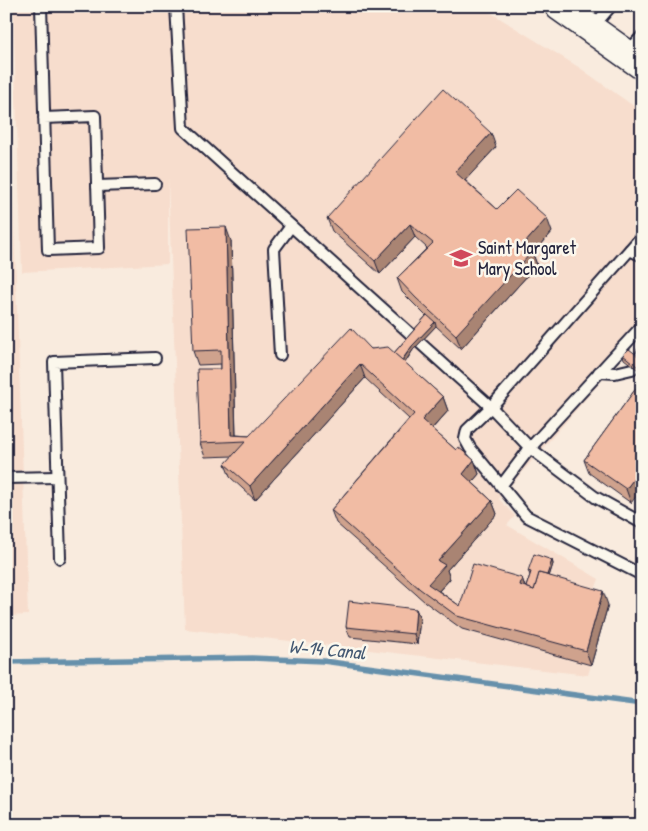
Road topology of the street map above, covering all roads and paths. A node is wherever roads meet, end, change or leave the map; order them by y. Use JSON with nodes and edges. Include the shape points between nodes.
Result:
{"nodes":[{"id":1,"x":41,"y":6,"type":"edge"},
{"id":2,"x":176,"y":6,"type":"edge"},
{"id":3,"x":559,"y":6,"type":"edge"},
{"id":4,"x":612,"y":6,"type":"edge"},
{"id":5,"x":592,"y":29,"type":"junction"},
{"id":6,"x":637,"y":51,"type":"edge"},
{"id":7,"x":44,"y":118,"type":"junction"},
{"id":8,"x":154,"y":184,"type":"dead end"},
{"id":9,"x":97,"y":186,"type":"junction"},
{"id":10,"x":291,"y":226,"type":"junction"},
{"id":11,"x":642,"y":236,"type":"edge"},
{"id":12,"x":630,"y":250,"type":"junction"},
{"id":13,"x":642,"y":256,"type":"edge"},
{"id":14,"x":642,"y":326,"type":"edge"},
{"id":15,"x":280,"y":355,"type":"dead end"},
{"id":16,"x":155,"y":358,"type":"dead end"},
{"id":17,"x":638,"y":360,"type":"edge"},
{"id":18,"x":599,"y":372,"type":"junction"},
{"id":19,"x":491,"y":407,"type":"junction"},
{"id":20,"x":530,"y":448,"type":"junction"},
{"id":21,"x":57,"y":477,"type":"junction"},
{"id":22,"x":6,"y":478,"type":"edge"},
{"id":23,"x":502,"y":486,"type":"junction"},
{"id":24,"x":642,"y":522,"type":"edge"},
{"id":25,"x":60,"y":558,"type":"dead end"},
{"id":26,"x":642,"y":575,"type":"edge"}],
"edges":[{"from":1,"to":7,"type":"lane"},
{"from":2,"to":10,"type":"lane","via":[[182,128]]},
{"from":3,"to":5,"type":"main road"},
{"from":4,"to":5,"type":"lane"},
{"from":5,"to":6,"type":"main road"},
{"from":7,"to":9,"type":"lane","via":[[95,116]]},
{"from":7,"to":9,"type":"lane","via":[[48,250],[98,248]]},
{"from":8,"to":9,"type":"lane"},
{"from":10,"to":15,"type":"lane","via":[[274,249]]},
{"from":10,"to":19,"type":"lane"},
{"from":11,"to":12,"type":"lane"},
{"from":12,"to":13,"type":"lane"},
{"from":12,"to":19,"type":"lane"},
{"from":14,"to":18,"type":"lane"},
{"from":16,"to":21,"type":"lane","via":[[54,362]]},
{"from":17,"to":18,"type":"lane","via":[[632,369]]},
{"from":18,"to":20,"type":"lane"},
{"from":19,"to":20,"type":"lane"},
{"from":19,"to":23,"type":"lane","via":[[467,430],[465,439]]},
{"from":20,"to":23,"type":"lane"},
{"from":20,"to":24,"type":"lane","via":[[595,497]]},
{"from":21,"to":22,"type":"lane"},
{"from":21,"to":25,"type":"lane"},
{"from":23,"to":26,"type":"lane","via":[[526,516]]}]}
